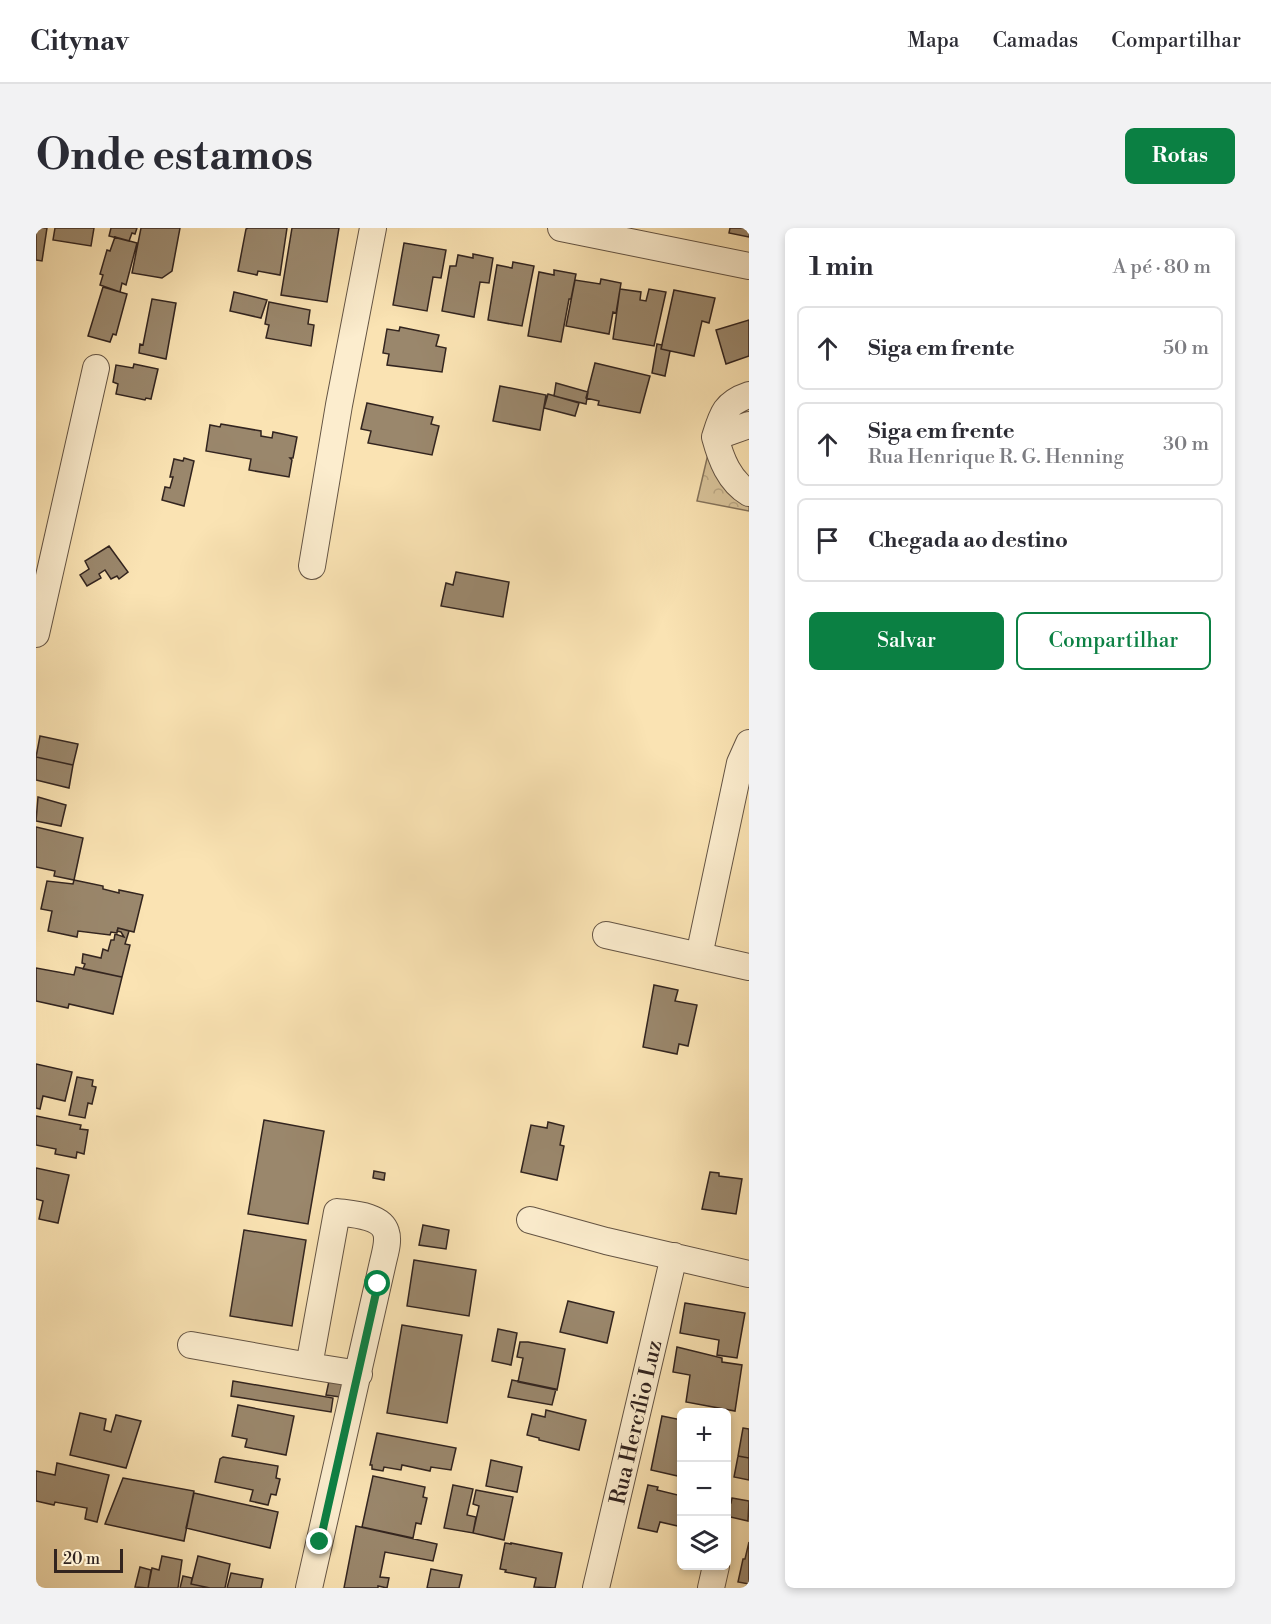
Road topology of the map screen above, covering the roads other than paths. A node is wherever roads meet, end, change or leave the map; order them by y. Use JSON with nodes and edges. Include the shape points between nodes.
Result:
{"nodes":[{"id":1,"x":373,"y":228,"type":"edge"},
{"id":2,"x":561,"y":228,"type":"edge"},
{"id":3,"x":749,"y":266,"type":"edge"},
{"id":4,"x":96,"y":368,"type":"dead end"},
{"id":5,"x":749,"y":395,"type":"edge"},
{"id":6,"x":749,"y":426,"type":"edge"},
{"id":7,"x":715,"y":437,"type":"junction"},
{"id":8,"x":749,"y":494,"type":"edge"},
{"id":9,"x":312,"y":566,"type":"dead end"},
{"id":10,"x":36,"y":634,"type":"edge"},
{"id":11,"x":749,"y":743,"type":"edge"},
{"id":12,"x":606,"y":935,"type":"dead end"},
{"id":13,"x":699,"y":956,"type":"junction"},
{"id":14,"x":749,"y":967,"type":"edge"},
{"id":15,"x":530,"y":1220,"type":"dead end"},
{"id":16,"x":674,"y":1256,"type":"junction"},
{"id":17,"x":749,"y":1274,"type":"edge"},
{"id":18,"x":191,"y":1346,"type":"dead end"},
{"id":19,"x":309,"y":1366,"type":"junction"},
{"id":20,"x":359,"y":1374,"type":"junction"},
{"id":21,"x":715,"y":1570,"type":"edge"},
{"id":22,"x":309,"y":1588,"type":"edge"},
{"id":23,"x":596,"y":1588,"type":"edge"},
{"id":24,"x":711,"y":1588,"type":"edge"}],
"edges":[{"from":1,"to":9,"type":"street"},
{"from":2,"to":3,"type":"street"},
{"from":4,"to":10,"type":"street"},
{"from":5,"to":7,"type":"street","via":[[729,404]]},
{"from":6,"to":7,"type":"street"},
{"from":7,"to":8,"type":"street","via":[[724,464]]},
{"from":11,"to":13,"type":"street","via":[[740,763]]},
{"from":12,"to":13,"type":"street"},
{"from":13,"to":14,"type":"street"},
{"from":15,"to":16,"type":"street"},
{"from":16,"to":17,"type":"street"},
{"from":16,"to":23,"type":"street","name":"Rua Hercílio Luz"},
{"from":18,"to":19,"type":"street"},
{"from":19,"to":20,"type":"street"},
{"from":19,"to":20,"type":"street","via":[[337,1212],[373,1219],[386,1233]]},
{"from":20,"to":22,"type":"street"},
{"from":21,"to":24,"type":"street"}]}
